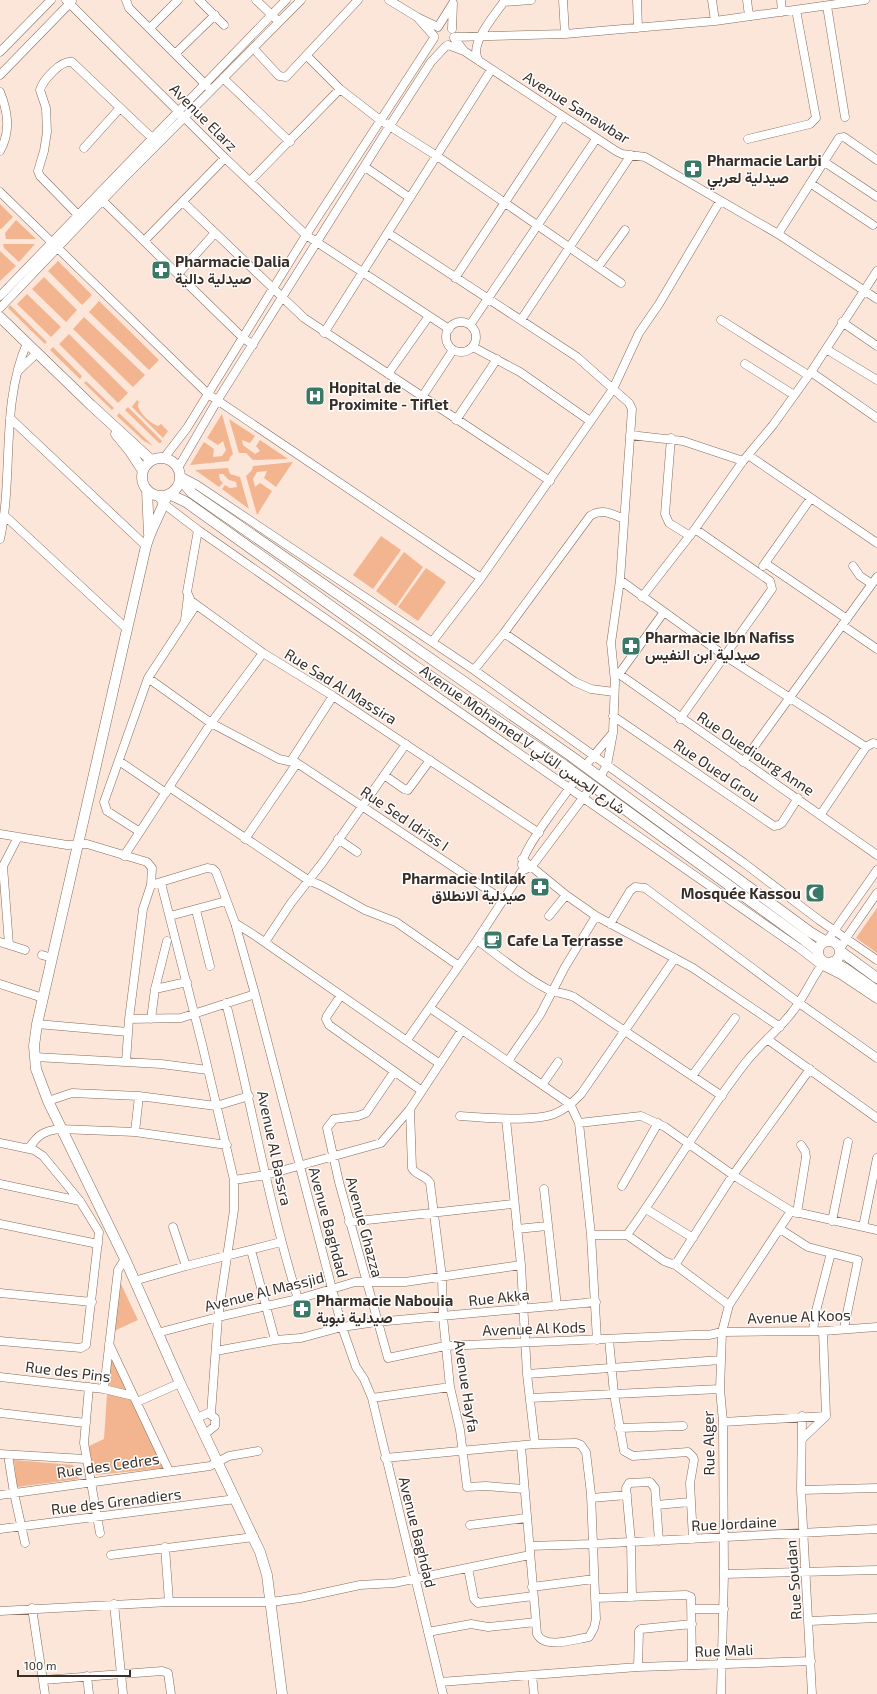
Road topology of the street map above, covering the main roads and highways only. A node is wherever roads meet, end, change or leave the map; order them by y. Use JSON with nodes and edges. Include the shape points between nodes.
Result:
{"nodes":[{"id":1,"x":0,"y":317,"type":"edge"},
{"id":2,"x":91,"y":405,"type":"junction"},
{"id":3,"x":151,"y":460,"type":"junction"},
{"id":4,"x":143,"y":471,"type":"junction"},
{"id":5,"x":179,"y":475,"type":"junction"},
{"id":6,"x":147,"y":490,"type":"junction"},
{"id":7,"x":164,"y":497,"type":"junction"},
{"id":8,"x":149,"y":535,"type":"junction"},
{"id":9,"x":826,"y":941,"type":"junction"},
{"id":10,"x":840,"y":950,"type":"junction"},
{"id":11,"x":818,"y":951,"type":"junction"},
{"id":12,"x":826,"y":963,"type":"junction"},
{"id":13,"x":877,"y":978,"type":"edge"},
{"id":14,"x":877,"y":991,"type":"edge"},
{"id":15,"x":282,"y":1694,"type":"edge"}],
"edges":[{"from":1,"to":2,"type":"main road"},
{"from":2,"to":3,"type":"main road"},
{"from":2,"to":4,"type":"main road","via":[[130,451]]},
{"from":3,"to":4,"type":"main road"},
{"from":3,"to":5,"type":"main road","via":[[164,458],[174,464]]},
{"from":4,"to":6,"type":"main road","via":[[142,481]]},
{"from":5,"to":7,"type":"main road","via":[[174,490]]},
{"from":5,"to":9,"type":"main road","via":[[192,493],[585,766],[810,932]]},
{"from":6,"to":7,"type":"main road"},
{"from":6,"to":8,"type":"main road"},
{"from":7,"to":8,"type":"main road"},
{"from":7,"to":11,"type":"main road","via":[[186,502],[415,666],[578,776]]},
{"from":8,"to":15,"type":"main road","via":[[78,844],[47,957],[35,1056],[40,1081],[60,1129],[125,1259],[264,1562]]},
{"from":9,"to":10,"type":"main road","via":[[834,942]]},
{"from":9,"to":11,"type":"main road","via":[[820,945]]},
{"from":10,"to":12,"type":"main road","via":[[838,958]]},
{"from":10,"to":13,"type":"main road"},
{"from":11,"to":12,"type":"main road"},
{"from":12,"to":14,"type":"main road","via":[[846,969]]}]}
